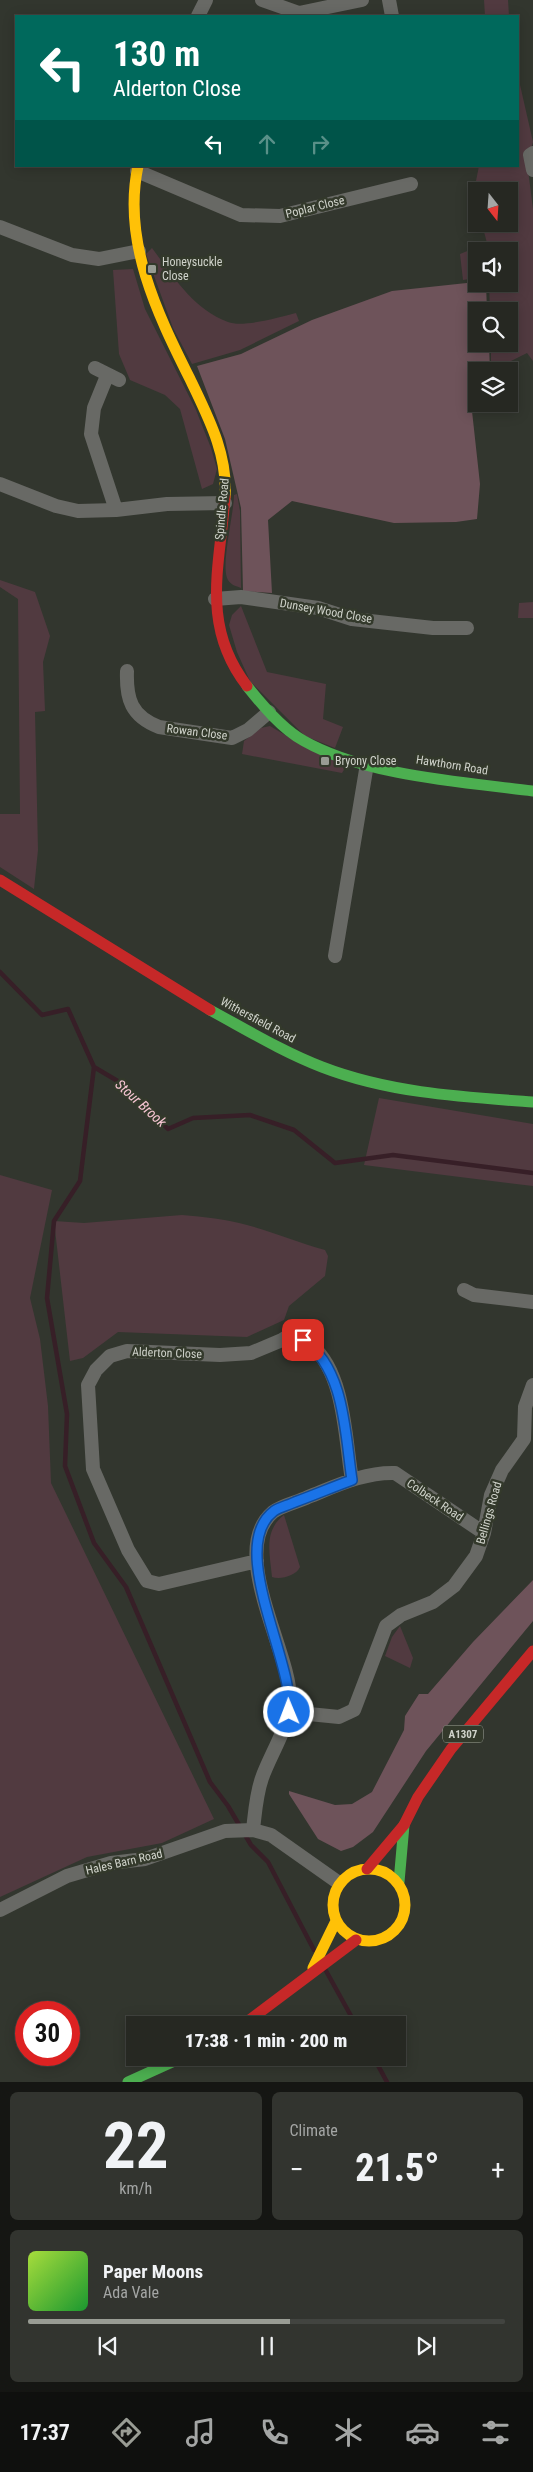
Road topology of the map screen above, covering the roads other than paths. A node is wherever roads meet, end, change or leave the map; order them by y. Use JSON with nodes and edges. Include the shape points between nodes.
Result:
{"nodes":[{"id":1,"x":206,"y":0,"type":"edge"},
{"id":2,"x":262,"y":0,"type":"edge"},
{"id":3,"x":362,"y":0,"type":"edge"},
{"id":4,"x":389,"y":0,"type":"edge"},
{"id":5,"x":198,"y":15,"type":"edge"},
{"id":6,"x":392,"y":15,"type":"edge"},
{"id":7,"x":533,"y":153,"type":"edge"},
{"id":8,"x":138,"y":168,"type":"edge"},
{"id":9,"x":533,"y":170,"type":"edge"},
{"id":10,"x":411,"y":184,"type":"dead end"},
{"id":11,"x":0,"y":227,"type":"edge"},
{"id":12,"x":139,"y":251,"type":"junction"},
{"id":13,"x":107,"y":374,"type":"dead end"},
{"id":14,"x":0,"y":484,"type":"edge"},
{"id":15,"x":225,"y":503,"type":"junction"},
{"id":16,"x":116,"y":510,"type":"junction"},
{"id":17,"x":215,"y":599,"type":"junction"},
{"id":18,"x":467,"y":628,"type":"dead end"},
{"id":19,"x":127,"y":671,"type":"dead end"},
{"id":20,"x":269,"y":712,"type":"junction"},
{"id":21,"x":367,"y":764,"type":"junction"},
{"id":22,"x":533,"y":791,"type":"edge"},
{"id":23,"x":0,"y":880,"type":"edge"},
{"id":24,"x":335,"y":956,"type":"dead end"},
{"id":25,"x":533,"y":1102,"type":"edge"},
{"id":26,"x":464,"y":1290,"type":"dead end"},
{"id":27,"x":533,"y":1302,"type":"edge"},
{"id":28,"x":533,"y":1385,"type":"edge"},
{"id":29,"x":352,"y":1480,"type":"junction"},
{"id":30,"x":484,"y":1533,"type":"junction"},
{"id":31,"x":257,"y":1561,"type":"junction"},
{"id":32,"x":533,"y":1651,"type":"edge"},
{"id":33,"x":289,"y":1712,"type":"junction"},
{"id":34,"x":404,"y":1825,"type":"junction"},
{"id":35,"x":252,"y":1830,"type":"junction"},
{"id":36,"x":367,"y":1869,"type":"junction"},
{"id":37,"x":399,"y":1882,"type":"junction"},
{"id":38,"x":339,"y":1883,"type":"junction"},
{"id":39,"x":0,"y":1910,"type":"edge"},
{"id":40,"x":336,"y":1921,"type":"junction"},
{"id":41,"x":356,"y":1940,"type":"junction"},
{"id":42,"x":325,"y":1955,"type":"junction"},
{"id":43,"x":254,"y":2016,"type":"edge"},
{"id":44,"x":163,"y":2066,"type":"edge"},
{"id":45,"x":128,"y":2082,"type":"edge"}],
"edges":[{"from":1,"to":5,"type":"street"},
{"from":2,"to":3,"type":"street","via":[[299,13]]},
{"from":4,"to":6,"type":"street"},
{"from":7,"to":9,"type":"street","via":[[530,156]]},
{"from":8,"to":10,"type":"street","name":"Poplar Close","via":[[241,215],[280,216]]},
{"from":8,"to":12,"type":"street","name":"Spindle Road","via":[[133,213]]},
{"from":11,"to":12,"type":"street","via":[[72,255],[99,259]]},
{"from":12,"to":15,"type":"street","name":"Spindle Road","via":[[167,335],[217,437],[224,462]]},
{"from":13,"to":16,"type":"street","via":[[94,408],[91,434]]},
{"from":14,"to":16,"type":"street","via":[[78,511]]},
{"from":15,"to":16,"type":"street","via":[[167,504]]},
{"from":15,"to":17,"type":"street","name":"Spindle Road"},
{"from":17,"to":18,"type":"street","name":"Dunsey Wood Close","via":[[241,597],[318,608],[352,619],[434,628]]},
{"from":17,"to":20,"type":"street","name":"Spindle Road","via":[[220,632],[232,664],[247,689]]},
{"from":19,"to":20,"type":"street","name":"Rowan Close","via":[[126,692],[131,706],[148,723],[159,727],[232,738],[248,730]]},
{"from":20,"to":21,"type":"street","name":"Spindle Road","via":[[304,741]]},
{"from":21,"to":22,"type":"street","name":"Hawthorn Road"},
{"from":21,"to":24,"type":"street"},
{"from":23,"to":25,"type":"street","name":"Withersfield Road","via":[[201,1006],[327,1069],[382,1085],[447,1097]]},
{"from":26,"to":27,"type":"street","via":[[474,1295]]},
{"from":28,"to":30,"type":"street","name":"Bellings Road","via":[[525,1407],[524,1438],[502,1470]]},
{"from":29,"to":30,"type":"street","name":"Colbeck Road","via":[[380,1473],[395,1474]]},
{"from":29,"to":31,"type":"street","name":"Colbeck Road","via":[[274,1511],[265,1522]]},
{"from":29,"to":31,"type":"street","name":"Alderton Close","via":[[337,1385],[313,1346],[293,1333],[251,1353],[127,1351],[110,1356],[96,1370],[88,1386],[93,1468],[128,1550],[147,1581],[159,1584]]},
{"from":30,"to":33,"type":"street","name":"Bellings Road","via":[[476,1556],[454,1586],[432,1602],[401,1615],[386,1626],[354,1710],[339,1717]]},
{"from":31,"to":33,"type":"street","name":"Colbeck Road","via":[[262,1595],[287,1679]]},
{"from":32,"to":34,"type":"street","number":"A1307","via":[[451,1749],[418,1797]]},
{"from":33,"to":35,"type":"street","name":"Colbeck Road","via":[[261,1779]]},
{"from":34,"to":36,"type":"street"},
{"from":34,"to":37,"type":"street"},
{"from":35,"to":38,"type":"street","via":[[271,1835],[288,1845]]},
{"from":35,"to":39,"type":"street","name":"Hales Barn Road","via":[[225,1832],[145,1859],[111,1863],[67,1876]]},
{"from":36,"to":37,"type":"street","via":[[385,1872]]},
{"from":36,"to":38,"type":"street"},
{"from":37,"to":41,"type":"street","via":[[405,1899],[400,1925],[390,1936],[374,1941]]},
{"from":38,"to":40,"type":"street","via":[[333,1895]]},
{"from":40,"to":41,"type":"street"},
{"from":40,"to":42,"type":"street"},
{"from":41,"to":42,"type":"street"},
{"from":42,"to":43,"type":"street","via":[[314,1968]]},
{"from":44,"to":45,"type":"street"}]}
